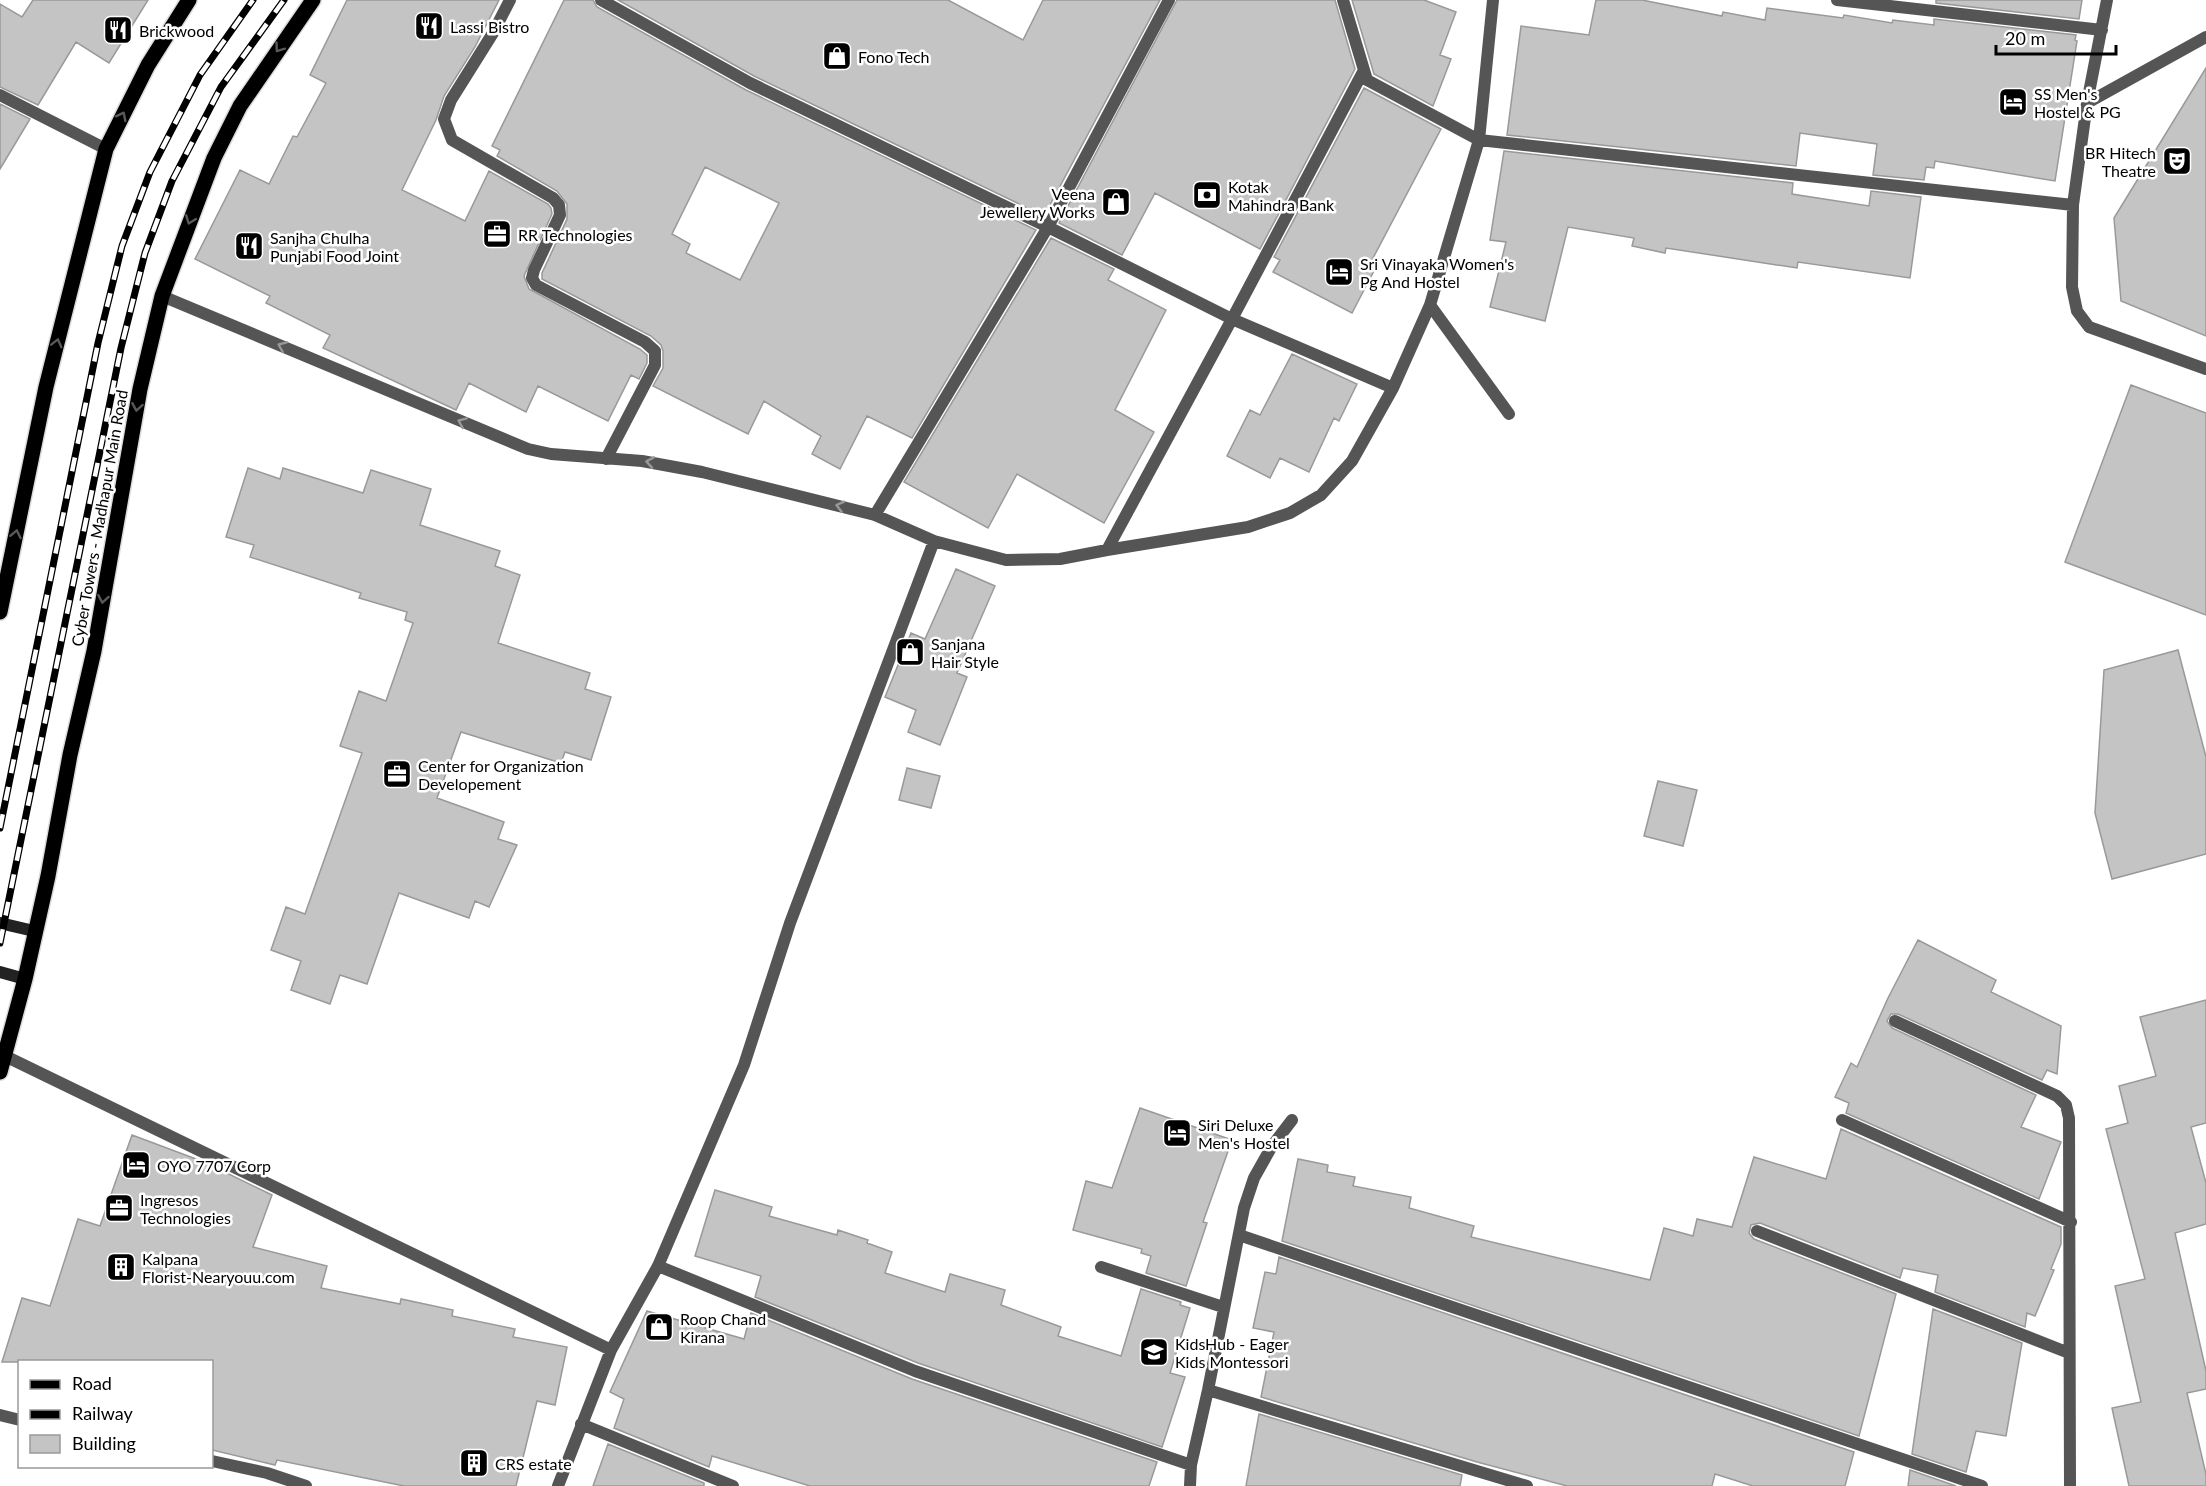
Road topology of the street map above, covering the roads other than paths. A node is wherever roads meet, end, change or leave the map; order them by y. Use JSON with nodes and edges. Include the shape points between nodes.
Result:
{"nodes":[{"id":1,"x":189,"y":0,"type":"edge"},
{"id":2,"x":313,"y":0,"type":"edge"},
{"id":3,"x":510,"y":0,"type":"edge"},
{"id":4,"x":602,"y":0,"type":"edge"},
{"id":5,"x":1170,"y":0,"type":"edge"},
{"id":6,"x":1343,"y":0,"type":"edge"},
{"id":7,"x":1493,"y":0,"type":"edge"},
{"id":8,"x":1837,"y":0,"type":"edge"},
{"id":9,"x":2107,"y":0,"type":"edge"},
{"id":10,"x":2102,"y":30,"type":"junction"},
{"id":11,"x":2206,"y":37,"type":"edge"},
{"id":12,"x":1364,"y":70,"type":"junction"},
{"id":13,"x":0,"y":95,"type":"edge"},
{"id":14,"x":2087,"y":103,"type":"junction"},
{"id":15,"x":1479,"y":140,"type":"junction"},
{"id":16,"x":106,"y":149,"type":"junction"},
{"id":17,"x":2073,"y":205,"type":"junction"},
{"id":18,"x":1048,"y":227,"type":"junction"},
{"id":19,"x":162,"y":296,"type":"junction"},
{"id":20,"x":1430,"y":305,"type":"junction"},
{"id":21,"x":1232,"y":319,"type":"junction"},
{"id":22,"x":2206,"y":369,"type":"edge"},
{"id":23,"x":1393,"y":388,"type":"junction"},
{"id":24,"x":1509,"y":414,"type":"dead end"},
{"id":25,"x":606,"y":459,"type":"junction"},
{"id":26,"x":875,"y":515,"type":"junction"},
{"id":27,"x":934,"y":541,"type":"junction"},
{"id":28,"x":1107,"y":550,"type":"junction"},
{"id":29,"x":0,"y":612,"type":"edge"},
{"id":30,"x":0,"y":922,"type":"edge"},
{"id":31,"x":34,"y":932,"type":"junction"},
{"id":32,"x":0,"y":972,"type":"edge"},
{"id":33,"x":25,"y":979,"type":"junction"},
{"id":34,"x":1895,"y":1021,"type":"dead end"},
{"id":35,"x":5,"y":1056,"type":"junction"},
{"id":36,"x":0,"y":1072,"type":"edge"},
{"id":37,"x":1292,"y":1120,"type":"dead end"},
{"id":38,"x":1842,"y":1120,"type":"dead end"},
{"id":39,"x":2071,"y":1222,"type":"junction"},
{"id":40,"x":1757,"y":1231,"type":"dead end"},
{"id":41,"x":1239,"y":1235,"type":"junction"},
{"id":42,"x":658,"y":1266,"type":"junction"},
{"id":43,"x":1101,"y":1267,"type":"dead end"},
{"id":44,"x":1224,"y":1307,"type":"junction"},
{"id":45,"x":611,"y":1350,"type":"junction"},
{"id":46,"x":2069,"y":1353,"type":"junction"},
{"id":47,"x":1208,"y":1390,"type":"junction"},
{"id":48,"x":0,"y":1415,"type":"edge"},
{"id":49,"x":18,"y":1420,"type":"edge"},
{"id":50,"x":581,"y":1424,"type":"junction"},
{"id":51,"x":213,"y":1461,"type":"edge"},
{"id":52,"x":1191,"y":1465,"type":"junction"},
{"id":53,"x":306,"y":1486,"type":"edge"},
{"id":54,"x":558,"y":1486,"type":"edge"},
{"id":55,"x":733,"y":1486,"type":"edge"},
{"id":56,"x":1190,"y":1486,"type":"edge"},
{"id":57,"x":1527,"y":1486,"type":"edge"},
{"id":58,"x":1982,"y":1486,"type":"edge"},
{"id":59,"x":2070,"y":1486,"type":"edge"}],
"edges":[{"from":16,"to":1,"type":"main road","one_way":true,"via":[[148,65]]},
{"from":2,"to":19,"type":"main road","name":"Cyber Towers - Madhapur Main Road","one_way":true,"via":[[240,106],[214,158]]},
{"from":3,"to":25,"type":"street","via":[[451,100],[444,119],[452,140],[559,205],[560,215],[534,270],[532,278],[536,285],[645,342],[655,351],[655,365]]},
{"from":4,"to":18,"type":"street","via":[[750,83]]},
{"from":5,"to":18,"type":"street"},
{"from":6,"to":12,"type":"street"},
{"from":7,"to":15,"type":"street"},
{"from":8,"to":10,"type":"street"},
{"from":9,"to":10,"type":"street"},
{"from":10,"to":14,"type":"street"},
{"from":11,"to":14,"type":"street"},
{"from":12,"to":15,"type":"street","via":[[1367,80]]},
{"from":12,"to":21,"type":"street"},
{"from":13,"to":16,"type":"street"},
{"from":14,"to":17,"type":"street"},
{"from":15,"to":17,"type":"street"},
{"from":15,"to":20,"type":"street"},
{"from":29,"to":16,"type":"main road","one_way":true,"via":[[46,387]]},
{"from":17,"to":22,"type":"street","via":[[2072,287],[2077,311],[2089,327]]},
{"from":18,"to":21,"type":"street"},
{"from":18,"to":26,"type":"street"},
{"from":25,"to":19,"type":"street","one_way":true,"via":[[528,449]]},
{"from":19,"to":31,"type":"main road","name":"Cyber Towers - Madhapur Main Road","one_way":true,"via":[[140,389],[94,651]]},
{"from":20,"to":23,"type":"street"},
{"from":20,"to":24,"type":"street"},
{"from":21,"to":23,"type":"street"},
{"from":21,"to":28,"type":"street"},
{"from":23,"to":28,"type":"street","via":[[1352,461],[1321,495],[1290,513],[1248,527]]},
{"from":26,"to":25,"type":"street","one_way":true,"via":[[702,471],[642,460]]},
{"from":26,"to":27,"type":"street"},
{"from":27,"to":28,"type":"street","via":[[1006,561],[1060,559]]},
{"from":27,"to":42,"type":"street","via":[[790,923],[744,1065]]},
{"from":30,"to":31,"type":"main road"},
{"from":31,"to":33,"type":"main road","name":"Cyber Towers - Madhapur Main Road"},
{"from":32,"to":33,"type":"main road"},
{"from":33,"to":35,"type":"main road","name":"Cyber Towers - Madhapur Main Road"},
{"from":34,"to":39,"type":"street","via":[[2057,1096],[2066,1105]]},
{"from":35,"to":36,"type":"main road","name":"Cyber Towers - Madhapur Main Road"},
{"from":35,"to":45,"type":"street"},
{"from":37,"to":41,"type":"street","via":[[1254,1178]]},
{"from":38,"to":39,"type":"street"},
{"from":39,"to":46,"type":"street"},
{"from":40,"to":46,"type":"street"},
{"from":41,"to":44,"type":"street"},
{"from":41,"to":58,"type":"street"},
{"from":42,"to":45,"type":"street"},
{"from":42,"to":52,"type":"street","via":[[915,1371]]},
{"from":43,"to":44,"type":"street"},
{"from":44,"to":47,"type":"street"},
{"from":45,"to":50,"type":"street"},
{"from":46,"to":59,"type":"street"},
{"from":47,"to":52,"type":"street"},
{"from":47,"to":57,"type":"street"},
{"from":48,"to":49,"type":"street"},
{"from":50,"to":54,"type":"street"},
{"from":50,"to":55,"type":"street"},
{"from":51,"to":53,"type":"street"},
{"from":52,"to":56,"type":"street"}]}
